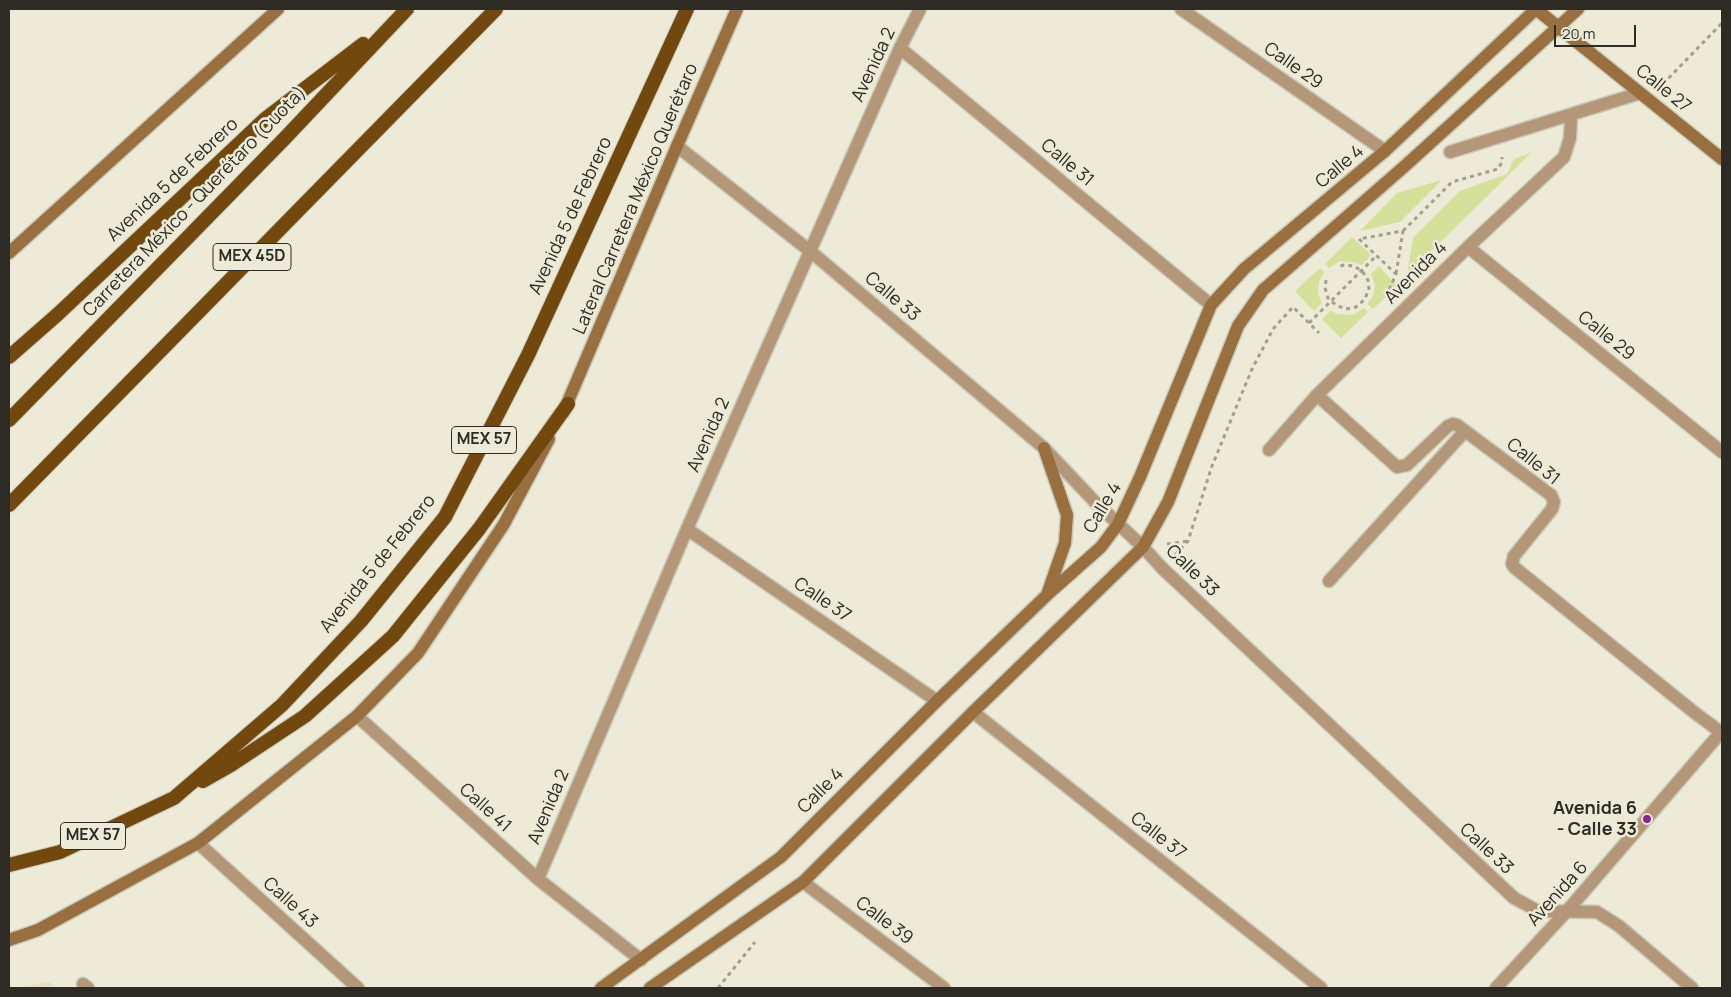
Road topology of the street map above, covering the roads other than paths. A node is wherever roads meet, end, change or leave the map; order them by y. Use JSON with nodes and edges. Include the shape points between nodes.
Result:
{"nodes":[{"id":1,"x":278,"y":9,"type":"edge"},
{"id":2,"x":406,"y":9,"type":"edge"},
{"id":3,"x":496,"y":9,"type":"edge"},
{"id":4,"x":687,"y":9,"type":"edge"},
{"id":5,"x":737,"y":9,"type":"edge"},
{"id":6,"x":920,"y":9,"type":"edge"},
{"id":7,"x":1182,"y":9,"type":"edge"},
{"id":8,"x":1536,"y":9,"type":"edge"},
{"id":9,"x":1578,"y":9,"type":"edge"},
{"id":10,"x":394,"y":21,"type":"junction"},
{"id":11,"x":1559,"y":27,"type":"junction"},
{"id":12,"x":900,"y":48,"type":"junction"},
{"id":13,"x":1644,"y":96,"type":"junction"},
{"id":14,"x":1571,"y":115,"type":"junction"},
{"id":15,"x":676,"y":146,"type":"junction"},
{"id":16,"x":1385,"y":151,"type":"junction"},
{"id":17,"x":1450,"y":152,"type":"dead end"},
{"id":18,"x":1722,"y":159,"type":"edge"},
{"id":19,"x":1468,"y":247,"type":"junction"},
{"id":20,"x":810,"y":251,"type":"junction"},
{"id":21,"x":9,"y":252,"type":"edge"},
{"id":22,"x":1211,"y":305,"type":"junction"},
{"id":23,"x":9,"y":356,"type":"edge"},
{"id":24,"x":1317,"y":395,"type":"junction"},
{"id":25,"x":568,"y":404,"type":"junction"},
{"id":26,"x":9,"y":420,"type":"edge"},
{"id":27,"x":1465,"y":431,"type":"junction"},
{"id":28,"x":1044,"y":448,"type":"junction"},
{"id":29,"x":1269,"y":450,"type":"dead end"},
{"id":30,"x":1722,"y":452,"type":"edge"},
{"id":31,"x":9,"y":504,"type":"edge"},
{"id":32,"x":1118,"y":524,"type":"junction"},
{"id":33,"x":687,"y":529,"type":"junction"},
{"id":34,"x":1143,"y":548,"type":"junction"},
{"id":35,"x":1328,"y":580,"type":"dead end"},
{"id":36,"x":1048,"y":594,"type":"junction"},
{"id":37,"x":938,"y":701,"type":"junction"},
{"id":38,"x":973,"y":712,"type":"junction"},
{"id":39,"x":357,"y":716,"type":"junction"},
{"id":40,"x":1722,"y":732,"type":"edge"},
{"id":41,"x":174,"y":798,"type":"junction"},
{"id":42,"x":198,"y":843,"type":"junction"},
{"id":43,"x":9,"y":865,"type":"edge"},
{"id":44,"x":538,"y":879,"type":"junction"},
{"id":45,"x":803,"y":882,"type":"junction"},
{"id":46,"x":1567,"y":912,"type":"junction"},
{"id":47,"x":9,"y":940,"type":"edge"},
{"id":48,"x":641,"y":960,"type":"junction"},
{"id":49,"x":657,"y":986,"type":"edge"},
{"id":50,"x":358,"y":988,"type":"edge"},
{"id":51,"x":601,"y":988,"type":"edge"},
{"id":52,"x":944,"y":988,"type":"edge"},
{"id":53,"x":1321,"y":988,"type":"edge"},
{"id":54,"x":1496,"y":988,"type":"edge"},
{"id":55,"x":1692,"y":988,"type":"edge"}],
"edges":[{"from":1,"to":21,"type":"main road"},
{"from":2,"to":10,"type":"highway","name":"Carretera México - Querétaro (Cuota)","number":"MEX 45D"},
{"from":3,"to":31,"type":"highway","number":"MEX 45D"},
{"from":4,"to":41,"type":"highway","name":"Avenida 5 de Febrero","number":"MEX 57","via":[[528,355],[445,517],[361,621],[288,698]]},
{"from":5,"to":15,"type":"main road","name":"Lateral Carretera México Querétaro"},
{"from":6,"to":12,"type":"street","name":"Avenida 2"},
{"from":7,"to":16,"type":"street","name":"Calle 29"},
{"from":8,"to":11,"type":"main road","name":"Calle 27"},
{"from":8,"to":16,"type":"main road","name":"Calle 4"},
{"from":9,"to":11,"type":"main road"},
{"from":10,"to":23,"type":"highway","name":"Avenida 5 de Febrero","via":[[265,119]]},
{"from":10,"to":26,"type":"highway","name":"Carretera México - Querétaro (Cuota)","number":"MEX 45D","via":[[279,144]]},
{"from":11,"to":13,"type":"main road","name":"Calle 27"},
{"from":11,"to":34,"type":"main road","via":[[1262,290],[1238,326],[1168,502]]},
{"from":12,"to":20,"type":"street","name":"Avenida 2"},
{"from":12,"to":22,"type":"street","name":"Calle 31"},
{"from":13,"to":14,"type":"street"},
{"from":13,"to":18,"type":"main road","name":"Calle 27"},
{"from":14,"to":17,"type":"street"},
{"from":14,"to":19,"type":"street","name":"Avenida 4","via":[[1570,138],[1564,157]]},
{"from":15,"to":20,"type":"street","name":"Calle 33"},
{"from":15,"to":25,"type":"main road","name":"Lateral Carretera México Querétaro"},
{"from":16,"to":22,"type":"main road","name":"Calle 4","via":[[1244,269]]},
{"from":19,"to":24,"type":"street","name":"Avenida 4"},
{"from":19,"to":30,"type":"street","name":"Calle 29"},
{"from":20,"to":28,"type":"street","name":"Calle 33"},
{"from":20,"to":33,"type":"street","name":"Avenida 2"},
{"from":22,"to":32,"type":"main road","name":"Calle 4"},
{"from":24,"to":27,"type":"street","via":[[1397,467],[1407,465],[1448,426],[1457,425]]},
{"from":24,"to":29,"type":"street","name":"Avenida 4"},
{"from":25,"to":39,"type":"main road","name":"Lateral Carretera México Querétaro","via":[[504,524],[418,653]]},
{"from":25,"to":41,"type":"highway","via":[[479,529],[393,636],[305,716]]},
{"from":27,"to":35,"type":"street"},
{"from":27,"to":40,"type":"street","name":"Calle 31","via":[[1551,495],[1554,502],[1552,509],[1514,556],[1512,564],[1515,568]]},
{"from":28,"to":32,"type":"street","name":"Calle 33"},
{"from":28,"to":36,"type":"main road","via":[[1067,515],[1066,543]]},
{"from":32,"to":34,"type":"street","name":"Calle 33"},
{"from":32,"to":36,"type":"main road","name":"Calle 4","via":[[1100,547]]},
{"from":33,"to":37,"type":"street","name":"Calle 37"},
{"from":33,"to":44,"type":"street","name":"Avenida 2"},
{"from":34,"to":38,"type":"main road"},
{"from":34,"to":46,"type":"street","name":"Calle 33","via":[[1514,898],[1538,911]]},
{"from":36,"to":37,"type":"main road","name":"Calle 4"},
{"from":37,"to":48,"type":"main road","name":"Calle 4","via":[[781,857]]},
{"from":38,"to":45,"type":"main road"},
{"from":38,"to":53,"type":"street","name":"Calle 37"},
{"from":39,"to":42,"type":"main road","name":"Lateral Carretera México Querétaro"},
{"from":39,"to":44,"type":"street","name":"Calle 41"},
{"from":40,"to":46,"type":"street","name":"Avenida 6"},
{"from":41,"to":43,"type":"highway","name":"Avenida 5 de Febrero","number":"MEX 57","via":[[60,852]]},
{"from":42,"to":47,"type":"main road","name":"Lateral Carretera México Querétaro","via":[[38,930]]},
{"from":42,"to":50,"type":"street","name":"Calle 43"},
{"from":44,"to":48,"type":"street","name":"Calle 41"},
{"from":45,"to":49,"type":"main road"},
{"from":45,"to":52,"type":"street","name":"Calle 39"},
{"from":46,"to":54,"type":"street","name":"Avenida 6"},
{"from":46,"to":55,"type":"street","name":"Calle 33","via":[[1597,912],[1619,926]]},
{"from":48,"to":51,"type":"main road","name":"Calle 4"}]}
